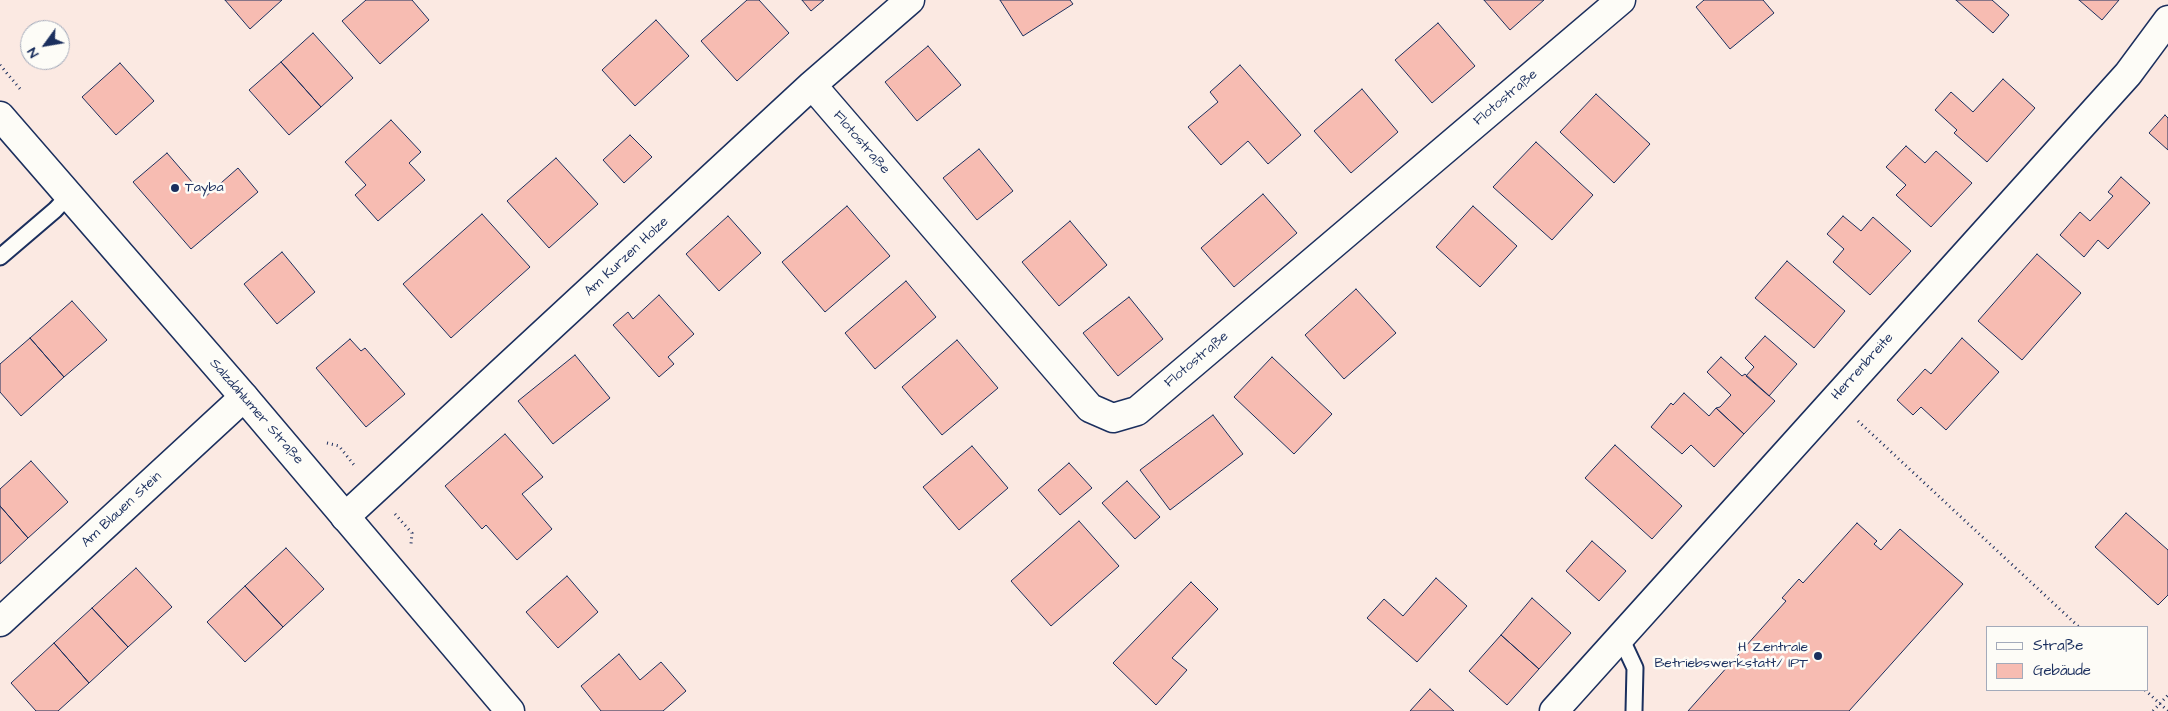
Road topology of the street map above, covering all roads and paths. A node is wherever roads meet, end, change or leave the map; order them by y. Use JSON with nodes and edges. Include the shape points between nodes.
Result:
{"nodes":[{"id":1,"x":910,"y":0,"type":"edge"},
{"id":2,"x":1621,"y":0,"type":"edge"},
{"id":3,"x":2168,"y":20,"type":"edge"},
{"id":4,"x":812,"y":85,"type":"junction"},
{"id":5,"x":0,"y":116,"type":"edge"},
{"id":6,"x":69,"y":194,"type":"junction"},
{"id":7,"x":0,"y":257,"type":"edge"},
{"id":8,"x":244,"y":398,"type":"junction"},
{"id":9,"x":1835,"y":399,"type":"junction"},
{"id":10,"x":345,"y":517,"type":"junction"},
{"id":11,"x":0,"y":622,"type":"edge"},
{"id":12,"x":2077,"y":626,"type":"edge"},
{"id":13,"x":1620,"y":638,"type":"junction"},
{"id":14,"x":2146,"y":691,"type":"edge"},
{"id":15,"x":2168,"y":695,"type":"edge"},
{"id":16,"x":2160,"y":703,"type":"junction"},
{"id":17,"x":510,"y":711,"type":"edge"},
{"id":18,"x":1554,"y":711,"type":"edge"},
{"id":19,"x":1634,"y":711,"type":"edge"},
{"id":20,"x":2153,"y":711,"type":"edge"},
{"id":21,"x":2168,"y":711,"type":"edge"}],
"edges":[{"from":1,"to":4,"type":"street","name":"Am Kurzen Holze"},
{"from":2,"to":4,"type":"street","name":"Flotostraße","via":[[1137,411],[1112,418],[1090,408]]},
{"from":3,"to":9,"type":"street","name":"Herrenbreite","via":[[2128,74]]},
{"from":4,"to":10,"type":"street","name":"Am Kurzen Holze"},
{"from":5,"to":6,"type":"street","name":"Salzdahlumer Straße"},
{"from":6,"to":7,"type":"lane","via":[[56,210]]},
{"from":6,"to":8,"type":"street","name":"Salzdahlumer Straße"},
{"from":8,"to":10,"type":"street","name":"Salzdahlumer Straße"},
{"from":8,"to":11,"type":"street","name":"Am Blauen Stein"},
{"from":9,"to":12,"type":"path"},
{"from":9,"to":13,"type":"street","name":"Herrenbreite"},
{"from":10,"to":17,"type":"street","name":"Salzdahlumer Straße"},
{"from":13,"to":18,"type":"street","name":"Herrenbreite"},
{"from":13,"to":19,"type":"lane","via":[[1635,668]]},
{"from":14,"to":16,"type":"path"},
{"from":15,"to":16,"type":"path"},
{"from":16,"to":20,"type":"path"},
{"from":16,"to":21,"type":"path"}]}
